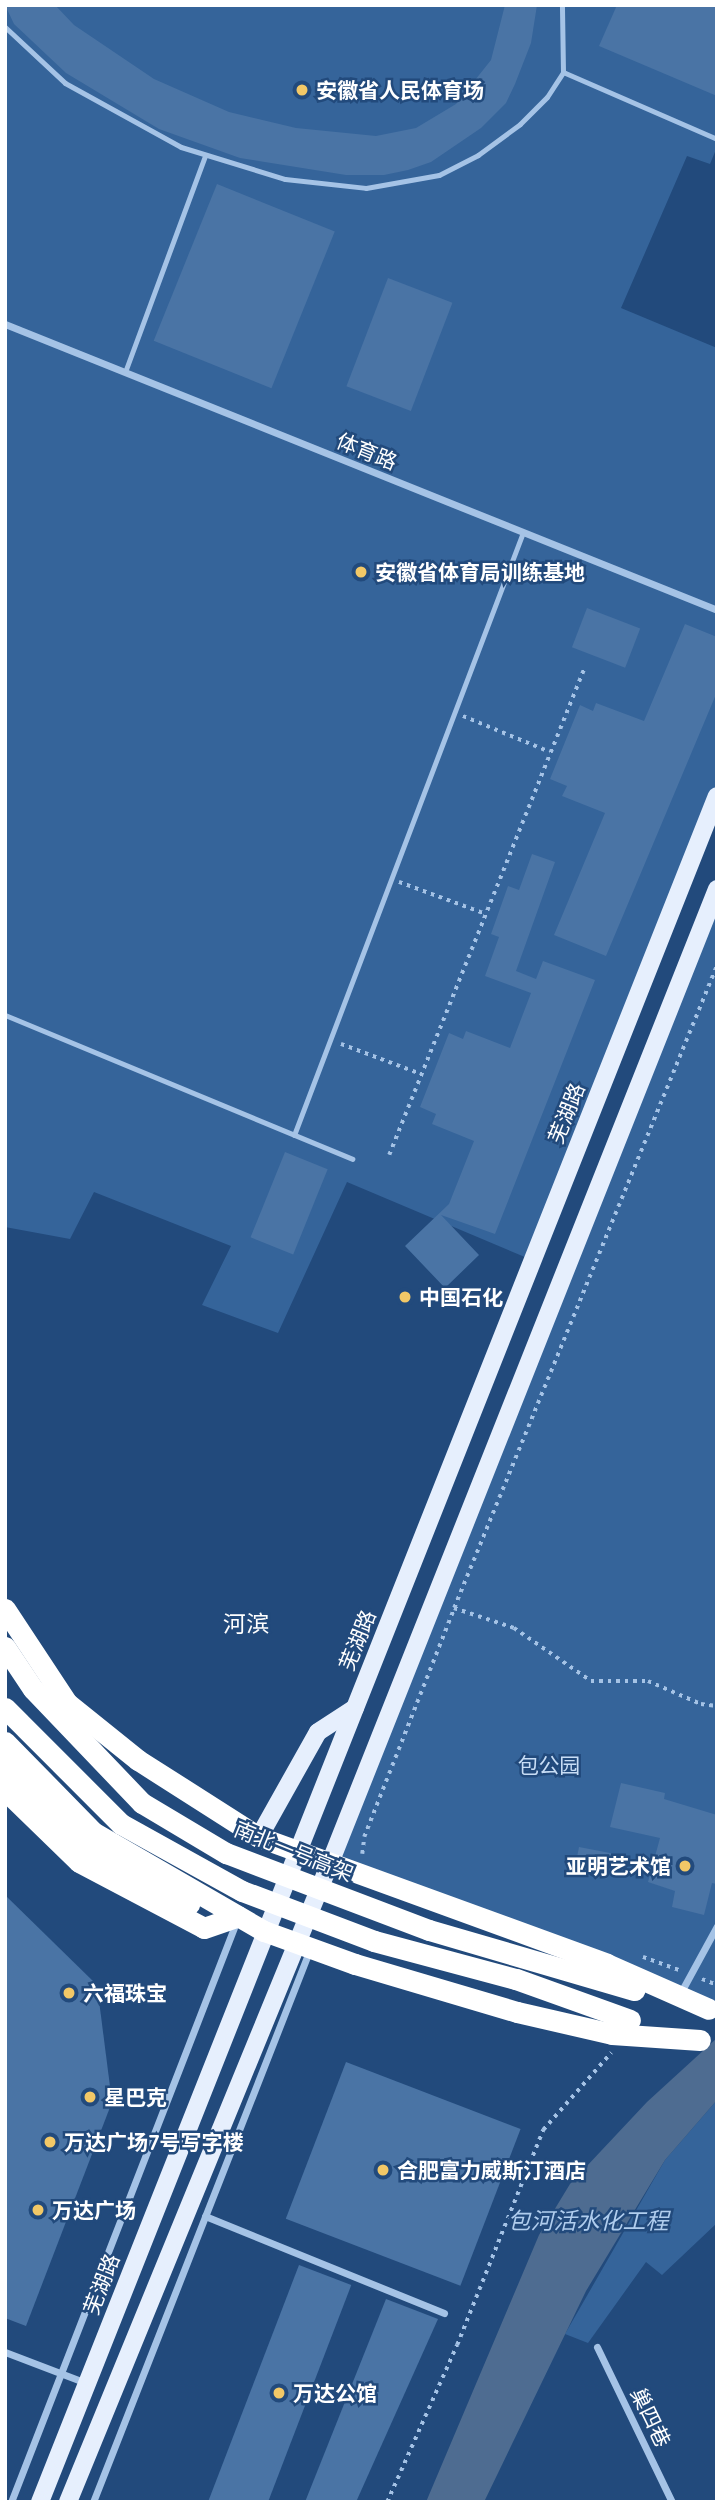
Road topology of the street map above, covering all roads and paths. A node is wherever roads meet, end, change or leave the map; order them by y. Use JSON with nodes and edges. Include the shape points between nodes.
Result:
{"nodes":[{"id":1,"x":562,"y":5,"type":"edge"},
{"id":2,"x":5,"y":27,"type":"edge"},
{"id":3,"x":563,"y":72,"type":"junction"},
{"id":4,"x":717,"y":139,"type":"edge"},
{"id":5,"x":205,"y":156,"type":"junction"},
{"id":6,"x":5,"y":324,"type":"edge"},
{"id":7,"x":125,"y":372,"type":"junction"},
{"id":8,"x":523,"y":532,"type":"junction"},
{"id":9,"x":717,"y":610,"type":"edge"},
{"id":10,"x":584,"y":669,"type":"dead end"},
{"id":11,"x":454,"y":712,"type":"junction"},
{"id":12,"x":550,"y":752,"type":"junction"},
{"id":13,"x":717,"y":796,"type":"edge"},
{"id":14,"x":391,"y":879,"type":"junction"},
{"id":15,"x":717,"y":889,"type":"edge"},
{"id":16,"x":486,"y":914,"type":"junction"},
{"id":17,"x":717,"y":965,"type":"edge"},
{"id":18,"x":5,"y":1015,"type":"edge"},
{"id":19,"x":329,"y":1040,"type":"junction"},
{"id":20,"x":421,"y":1074,"type":"junction"},
{"id":21,"x":294,"y":1135,"type":"junction"},
{"id":22,"x":389,"y":1155,"type":"dead end"},
{"id":23,"x":352,"y":1159,"type":"dead end"},
{"id":24,"x":454,"y":1608,"type":"junction"},
{"id":25,"x":5,"y":1609,"type":"edge"},
{"id":26,"x":5,"y":1647,"type":"edge"},
{"id":27,"x":717,"y":1706,"type":"edge"},
{"id":28,"x":5,"y":1708,"type":"edge"},
{"id":29,"x":355,"y":1708,"type":"junction"},
{"id":30,"x":5,"y":1742,"type":"edge"},
{"id":31,"x":5,"y":1765,"type":"edge"},
{"id":32,"x":5,"y":1790,"type":"edge"},
{"id":33,"x":259,"y":1837,"type":"junction"},
{"id":34,"x":296,"y":1851,"type":"junction"},
{"id":35,"x":361,"y":1858,"type":"dead end"},
{"id":36,"x":330,"y":1863,"type":"junction"},
{"id":37,"x":238,"y":1916,"type":"junction"},
{"id":38,"x":717,"y":1926,"type":"edge"},
{"id":39,"x":264,"y":1931,"type":"junction"},
{"id":40,"x":303,"y":1945,"type":"junction"},
{"id":41,"x":639,"y":1956,"type":"dead end"},
{"id":42,"x":683,"y":1972,"type":"dead end"},
{"id":43,"x":694,"y":1976,"type":"dead end"},
{"id":44,"x":717,"y":1985,"type":"edge"},
{"id":45,"x":679,"y":1996,"type":"junction"},
{"id":46,"x":713,"y":2010,"type":"edge"},
{"id":47,"x":708,"y":2043,"type":"edge"},
{"id":48,"x":611,"y":2053,"type":"dead end"},
{"id":49,"x":205,"y":2216,"type":"junction"},
{"id":50,"x":444,"y":2313,"type":"dead end"},
{"id":51,"x":597,"y":2347,"type":"dead end"},
{"id":52,"x":5,"y":2352,"type":"edge"},
{"id":53,"x":87,"y":2383,"type":"junction"},
{"id":54,"x":11,"y":2502,"type":"edge"},
{"id":55,"x":40,"y":2502,"type":"edge"},
{"id":56,"x":68,"y":2502,"type":"edge"},
{"id":57,"x":93,"y":2502,"type":"edge"},
{"id":58,"x":387,"y":2502,"type":"edge"},
{"id":59,"x":673,"y":2502,"type":"edge"}],
"edges":[{"from":1,"to":3,"type":"lane"},
{"from":2,"to":5,"type":"lane","via":[[42,66],[94,102]]},
{"from":3,"to":4,"type":"lane"},
{"from":3,"to":5,"type":"lane","via":[[547,97],[498,141],[439,175],[407,183],[366,188],[323,186]]},
{"from":5,"to":7,"type":"lane"},
{"from":6,"to":7,"type":"street","name":"体育路"},
{"from":7,"to":8,"type":"street","name":"体育路"},
{"from":8,"to":9,"type":"street","name":"体育路"},
{"from":8,"to":11,"type":"lane"},
{"from":10,"to":12,"type":"path"},
{"from":11,"to":12,"type":"path"},
{"from":11,"to":14,"type":"lane"},
{"from":12,"to":16,"type":"path"},
{"from":13,"to":29,"type":"main road","name":"芜湖路"},
{"from":14,"to":16,"type":"path"},
{"from":14,"to":19,"type":"lane"},
{"from":15,"to":36,"type":"main road"},
{"from":16,"to":20,"type":"path"},
{"from":17,"to":24,"type":"path"},
{"from":18,"to":21,"type":"lane"},
{"from":19,"to":20,"type":"path"},
{"from":19,"to":21,"type":"lane"},
{"from":20,"to":22,"type":"path"},
{"from":21,"to":23,"type":"lane"},
{"from":24,"to":27,"type":"path","via":[[514,1628],[591,1681],[648,1681],[701,1704]]},
{"from":24,"to":35,"type":"path","via":[[364,1837]]},
{"from":25,"to":33,"type":"highway","via":[[67,1703],[138,1760]]},
{"from":26,"to":46,"type":"highway","name":"南北一号高架","bridge":true,"via":[[33,1689],[142,1803],[226,1853],[429,1930]]},
{"from":28,"to":47,"type":"highway","bridge":true,"via":[[121,1824],[242,1891],[374,1941],[516,1979]]},
{"from":29,"to":33,"type":"main road","via":[[318,1732]]},
{"from":29,"to":34,"type":"main road","name":"芜湖路"},
{"from":30,"to":37,"type":"highway","via":[[93,1832]]},
{"from":31,"to":37,"type":"highway","via":[[94,1853],[215,1918]]},
{"from":32,"to":37,"type":"highway","via":[[79,1862],[204,1928]]},
{"from":33,"to":34,"type":"highway"},
{"from":34,"to":36,"type":"highway"},
{"from":34,"to":39,"type":"main road","name":"芜湖路"},
{"from":36,"to":40,"type":"main road"},
{"from":36,"to":45,"type":"highway","via":[[607,1964]]},
{"from":37,"to":39,"type":"highway"},
{"from":37,"to":54,"type":"street"},
{"from":38,"to":45,"type":"street"},
{"from":39,"to":40,"type":"highway"},
{"from":39,"to":53,"type":"main road","name":"芜湖路"},
{"from":40,"to":47,"type":"highway","via":[[517,2012],[612,2034]]},
{"from":40,"to":49,"type":"street"},
{"from":40,"to":56,"type":"main road"},
{"from":41,"to":42,"type":"path"},
{"from":43,"to":44,"type":"path"},
{"from":45,"to":46,"type":"highway"},
{"from":48,"to":58,"type":"path","via":[[543,2130],[457,2345]]},
{"from":49,"to":50,"type":"street"},
{"from":49,"to":57,"type":"street"},
{"from":51,"to":59,"type":"street","name":"巢四巷"},
{"from":52,"to":53,"type":"street"},
{"from":53,"to":55,"type":"main road","name":"芜湖路"}]}
